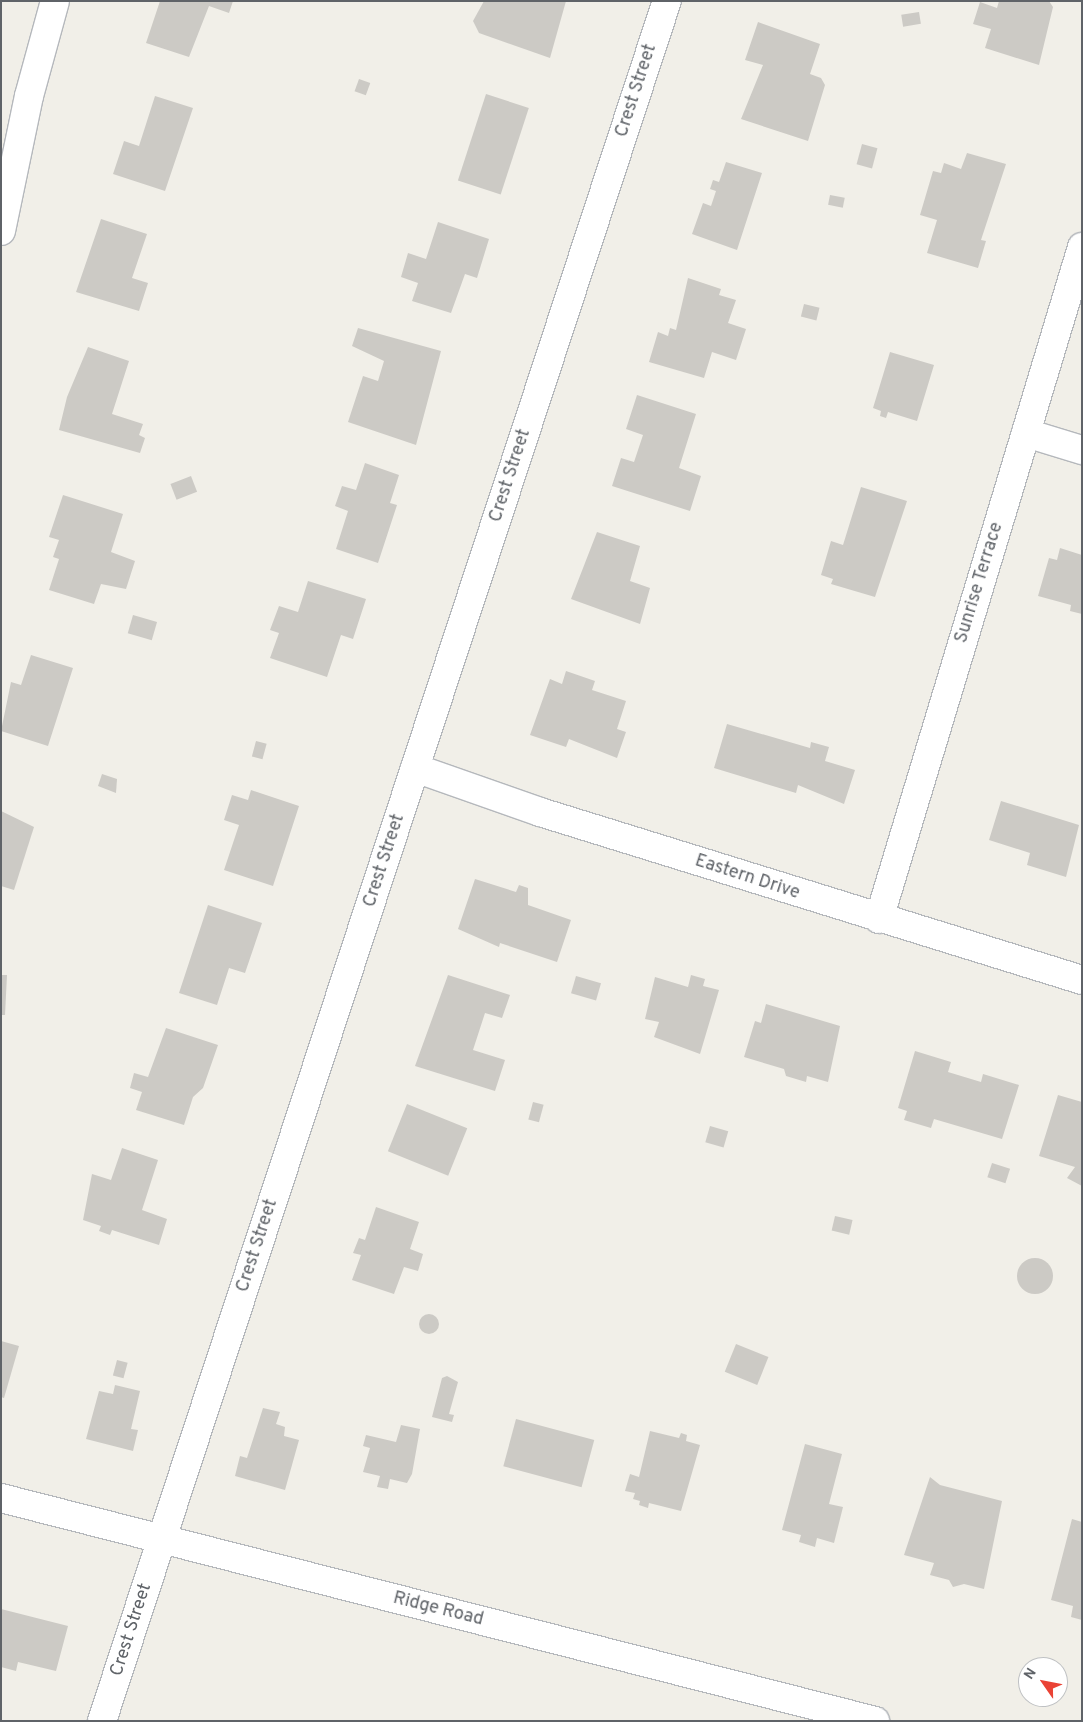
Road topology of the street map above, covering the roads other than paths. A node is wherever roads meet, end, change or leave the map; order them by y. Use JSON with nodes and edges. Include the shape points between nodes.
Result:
{"nodes":[{"id":1,"x":56,"y":1,"type":"edge"},
{"id":2,"x":667,"y":1,"type":"edge"},
{"id":3,"x":1,"y":231,"type":"edge"},
{"id":4,"x":1082,"y":247,"type":"edge"},
{"id":5,"x":1026,"y":433,"type":"junction"},
{"id":6,"x":1082,"y":450,"type":"edge"},
{"id":7,"x":415,"y":768,"type":"junction"},
{"id":8,"x":879,"y":919,"type":"junction"},
{"id":9,"x":1082,"y":980,"type":"edge"},
{"id":10,"x":1,"y":1498,"type":"edge"},
{"id":11,"x":162,"y":1539,"type":"junction"},
{"id":12,"x":102,"y":1721,"type":"edge"},
{"id":13,"x":875,"y":1721,"type":"edge"}],
"edges":[{"from":1,"to":3,"type":"street","via":[[29,96]]},
{"from":2,"to":7,"type":"street","name":"Crest Street"},
{"from":4,"to":5,"type":"street","name":"Sunrise Terrace"},
{"from":5,"to":6,"type":"street"},
{"from":5,"to":8,"type":"street","name":"Sunrise Terrace"},
{"from":7,"to":8,"type":"street","name":"Eastern Drive"},
{"from":7,"to":11,"type":"street","name":"Crest Street"},
{"from":8,"to":9,"type":"street","name":"Eastern Drive"},
{"from":10,"to":11,"type":"street","name":"Ridge Road"},
{"from":11,"to":12,"type":"street","name":"Crest Street"},
{"from":11,"to":13,"type":"street","name":"Ridge Road"}]}
